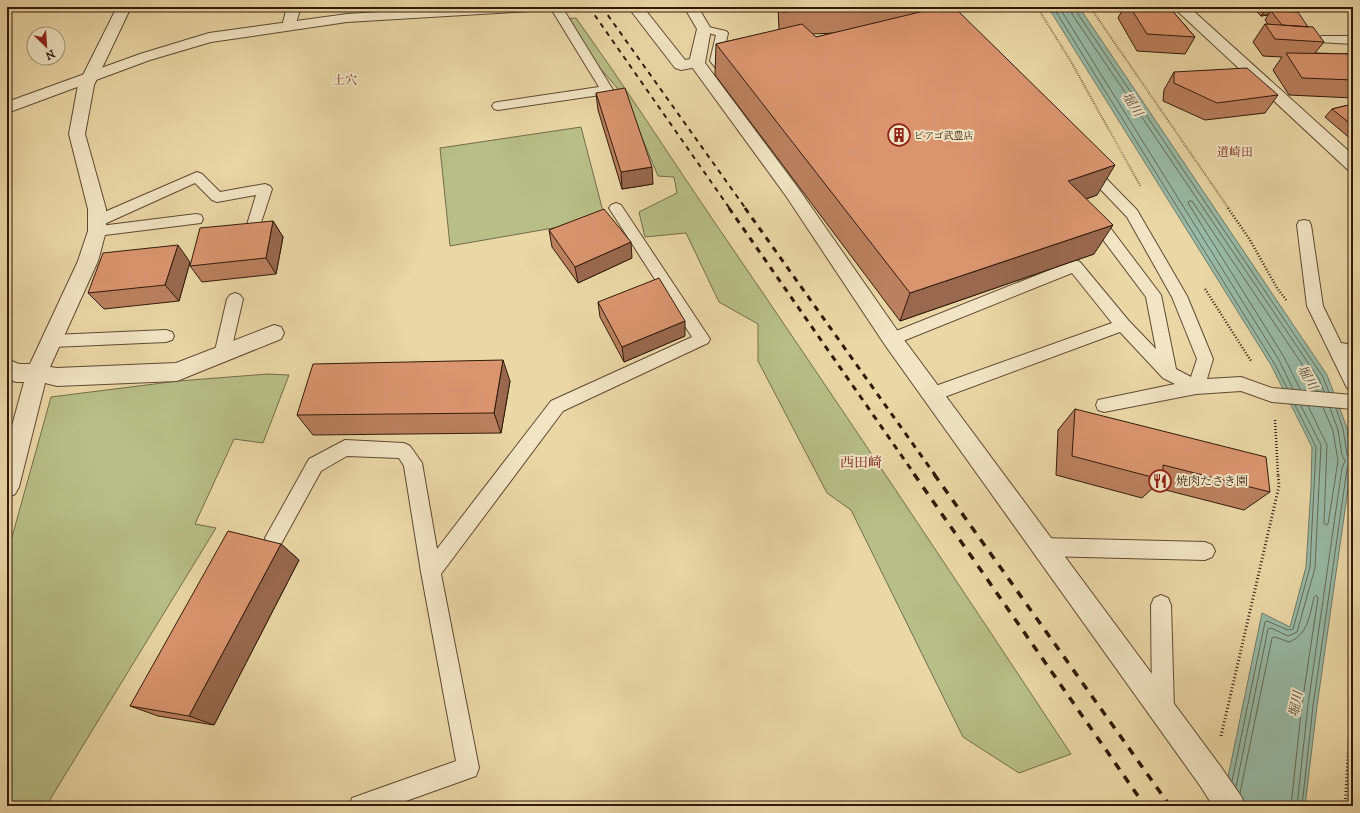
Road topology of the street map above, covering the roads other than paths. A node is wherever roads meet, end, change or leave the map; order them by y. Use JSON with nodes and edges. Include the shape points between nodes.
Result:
{"nodes":[{"id":1,"x":124,"y":7,"type":"edge"},
{"id":2,"x":294,"y":7,"type":"edge"},
{"id":3,"x":530,"y":7,"type":"edge"},
{"id":4,"x":556,"y":7,"type":"edge"},
{"id":5,"x":635,"y":7,"type":"edge"},
{"id":6,"x":691,"y":7,"type":"edge"},
{"id":7,"x":1180,"y":7,"type":"edge"},
{"id":8,"x":424,"y":10,"type":"edge"},
{"id":9,"x":289,"y":26,"type":"junction"},
{"id":10,"x":704,"y":29,"type":"junction"},
{"id":11,"x":1322,"y":40,"type":"edge"},
{"id":12,"x":1353,"y":40,"type":"edge"},
{"id":13,"x":696,"y":63,"type":"junction"},
{"id":14,"x":726,"y":73,"type":"edge"},
{"id":15,"x":90,"y":78,"type":"junction"},
{"id":16,"x":498,"y":106,"type":"dead end"},
{"id":17,"x":7,"y":108,"type":"edge"},
{"id":18,"x":1081,"y":161,"type":"edge"},
{"id":19,"x":1353,"y":165,"type":"edge"},
{"id":20,"x":616,"y":208,"type":"dead end"},
{"id":21,"x":1088,"y":210,"type":"edge"},
{"id":22,"x":196,"y":219,"type":"dead end"},
{"id":23,"x":1304,"y":225,"type":"dead end"},
{"id":24,"x":98,"y":226,"type":"junction"},
{"id":25,"x":253,"y":228,"type":"edge"},
{"id":26,"x":235,"y":299,"type":"dead end"},
{"id":27,"x":1123,"y":326,"type":"junction"},
{"id":28,"x":274,"y":333,"type":"dead end"},
{"id":29,"x":166,"y":336,"type":"dead end"},
{"id":30,"x":892,"y":339,"type":"junction"},
{"id":31,"x":53,"y":340,"type":"junction"},
{"id":32,"x":1336,"y":349,"type":"junction"},
{"id":33,"x":1353,"y":351,"type":"edge"},
{"id":34,"x":222,"y":355,"type":"junction"},
{"id":35,"x":7,"y":368,"type":"edge"},
{"id":36,"x":37,"y":373,"type":"junction"},
{"id":37,"x":1169,"y":373,"type":"junction"},
{"id":38,"x":1353,"y":383,"type":"edge"},
{"id":39,"x":1196,"y":387,"type":"junction"},
{"id":40,"x":933,"y":394,"type":"junction"},
{"id":41,"x":1353,"y":402,"type":"edge"},
{"id":42,"x":1104,"y":405,"type":"dead end"},
{"id":43,"x":7,"y":488,"type":"edge"},
{"id":44,"x":274,"y":538,"type":"dead end"},
{"id":45,"x":1043,"y":547,"type":"junction"},
{"id":46,"x":1205,"y":551,"type":"dead end"},
{"id":47,"x":431,"y":572,"type":"junction"},
{"id":48,"x":1161,"y":605,"type":"dead end"},
{"id":49,"x":1162,"y":709,"type":"junction"},
{"id":50,"x":360,"y":806,"type":"edge"},
{"id":51,"x":1231,"y":806,"type":"edge"}],
"edges":[{"from":1,"to":15,"type":"street"},
{"from":2,"to":9,"type":"street"},
{"from":3,"to":8,"type":"street"},
{"from":4,"to":16,"type":"lane","via":[[607,90]]},
{"from":5,"to":13,"type":"street","via":[[681,65]]},
{"from":6,"to":10,"type":"street"},
{"from":7,"to":19,"type":"street"},
{"from":8,"to":9,"type":"street"},
{"from":9,"to":15,"type":"street","via":[[209,38],[145,57]]},
{"from":10,"to":13,"type":"street"},
{"from":10,"to":14,"type":"lane","via":[[722,33],[716,61]]},
{"from":11,"to":12,"type":"lane"},
{"from":13,"to":30,"type":"street","via":[[792,192]]},
{"from":15,"to":17,"type":"street"},
{"from":15,"to":24,"type":"street","via":[[86,85],[77,134],[97,209]]},
{"from":18,"to":39,"type":"lane","via":[[1132,214],[1179,296],[1205,359]]},
{"from":20,"to":47,"type":"lane","via":[[702,339],[557,406]]},
{"from":21,"to":37,"type":"lane","via":[[1153,295]]},
{"from":22,"to":24,"type":"lane"},
{"from":23,"to":32,"type":"lane","via":[[1315,306]]},
{"from":24,"to":25,"type":"lane","via":[[197,177],[217,196],[265,188]]},
{"from":24,"to":31,"type":"street","via":[[95,260]]},
{"from":26,"to":34,"type":"lane"},
{"from":27,"to":30,"type":"lane","via":[[1075,266]]},
{"from":27,"to":37,"type":"lane"},
{"from":27,"to":40,"type":"lane"},
{"from":28,"to":34,"type":"street"},
{"from":29,"to":31,"type":"lane"},
{"from":30,"to":40,"type":"street"},
{"from":31,"to":36,"type":"street"},
{"from":32,"to":33,"type":"lane"},
{"from":32,"to":38,"type":"lane"},
{"from":34,"to":36,"type":"street","via":[[177,372],[57,377]]},
{"from":35,"to":36,"type":"street","via":[[16,373]]},
{"from":36,"to":43,"type":"street"},
{"from":37,"to":39,"type":"lane"},
{"from":39,"to":41,"type":"lane","via":[[1241,384],[1272,395]]},
{"from":39,"to":42,"type":"lane"},
{"from":40,"to":45,"type":"street"},
{"from":44,"to":47,"type":"lane","via":[[315,465],[345,448],[404,451],[413,463]]},
{"from":45,"to":46,"type":"lane"},
{"from":45,"to":49,"type":"street"},
{"from":47,"to":50,"type":"lane","via":[[468,768]]},
{"from":48,"to":49,"type":"lane"},
{"from":49,"to":51,"type":"street"}]}
